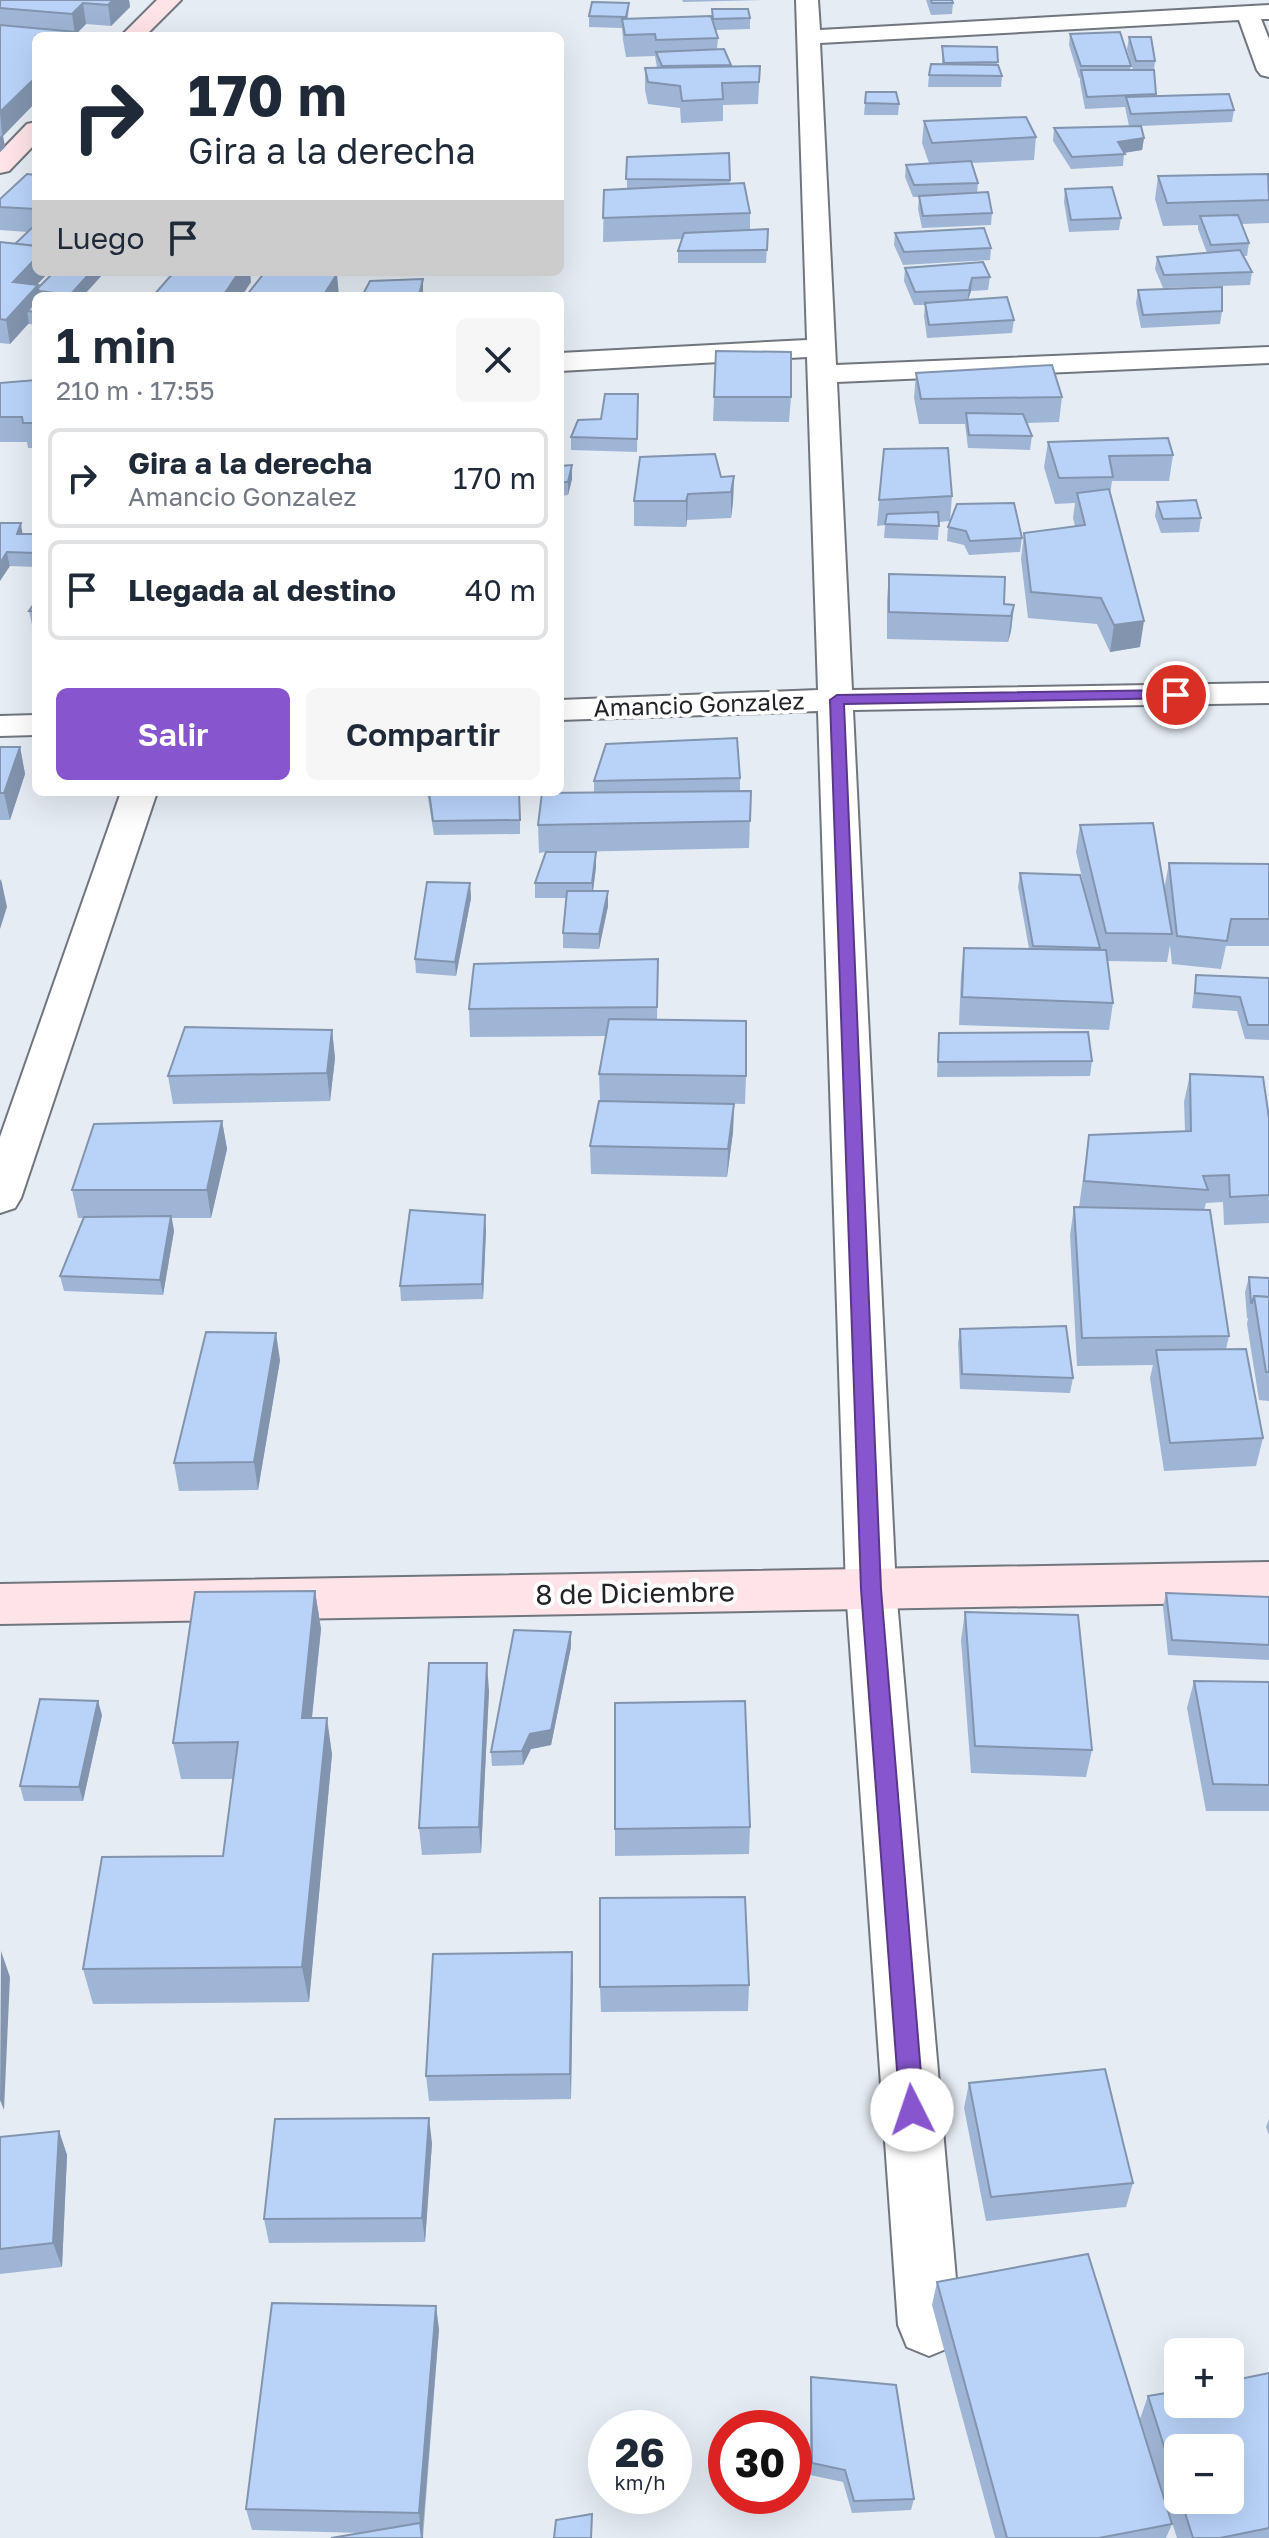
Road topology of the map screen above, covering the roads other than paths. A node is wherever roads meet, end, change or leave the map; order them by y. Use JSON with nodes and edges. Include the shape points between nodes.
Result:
{"nodes":[{"id":1,"x":170,"y":0,"type":"edge"},
{"id":2,"x":1258,"y":12,"type":"edge"},
{"id":3,"x":808,"y":19,"type":"edge"},
{"id":4,"x":136,"y":32,"type":"edge"},
{"id":5,"x":1269,"y":70,"type":"edge"},
{"id":6,"x":32,"y":133,"type":"edge"},
{"id":7,"x":0,"y":166,"type":"edge"},
{"id":8,"x":1269,"y":355,"type":"edge"},
{"id":9,"x":822,"y":361,"type":"junction"},
{"id":10,"x":564,"y":362,"type":"edge"},
{"id":11,"x":1269,"y":693,"type":"edge"},
{"id":12,"x":837,"y":700,"type":"junction"},
{"id":13,"x":564,"y":710,"type":"edge"},
{"id":14,"x":32,"y":725,"type":"edge"},
{"id":15,"x":0,"y":726,"type":"edge"},
{"id":16,"x":138,"y":796,"type":"edge"},
{"id":17,"x":0,"y":1198,"type":"edge"},
{"id":18,"x":1269,"y":1582,"type":"edge"},
{"id":19,"x":871,"y":1589,"type":"junction"},
{"id":20,"x":0,"y":1604,"type":"edge"},
{"id":21,"x":929,"y":2325,"type":"dead end"}],
"edges":[{"from":1,"to":4,"type":"main road"},
{"from":2,"to":3,"type":"street"},
{"from":2,"to":5,"type":"street"},
{"from":3,"to":9,"type":"street"},
{"from":6,"to":7,"type":"main road"},
{"from":8,"to":9,"type":"street"},
{"from":9,"to":10,"type":"street"},
{"from":9,"to":12,"type":"street"},
{"from":11,"to":12,"type":"street","name":"Amancio Gonzalez"},
{"from":12,"to":13,"type":"street","name":"Amancio Gonzalez"},
{"from":12,"to":19,"type":"street"},
{"from":14,"to":15,"type":"street"},
{"from":16,"to":17,"type":"street"},
{"from":18,"to":19,"type":"main road","name":"8 de Diciembre"},
{"from":19,"to":20,"type":"main road","name":"8 de Diciembre"},
{"from":19,"to":21,"type":"street"}]}
